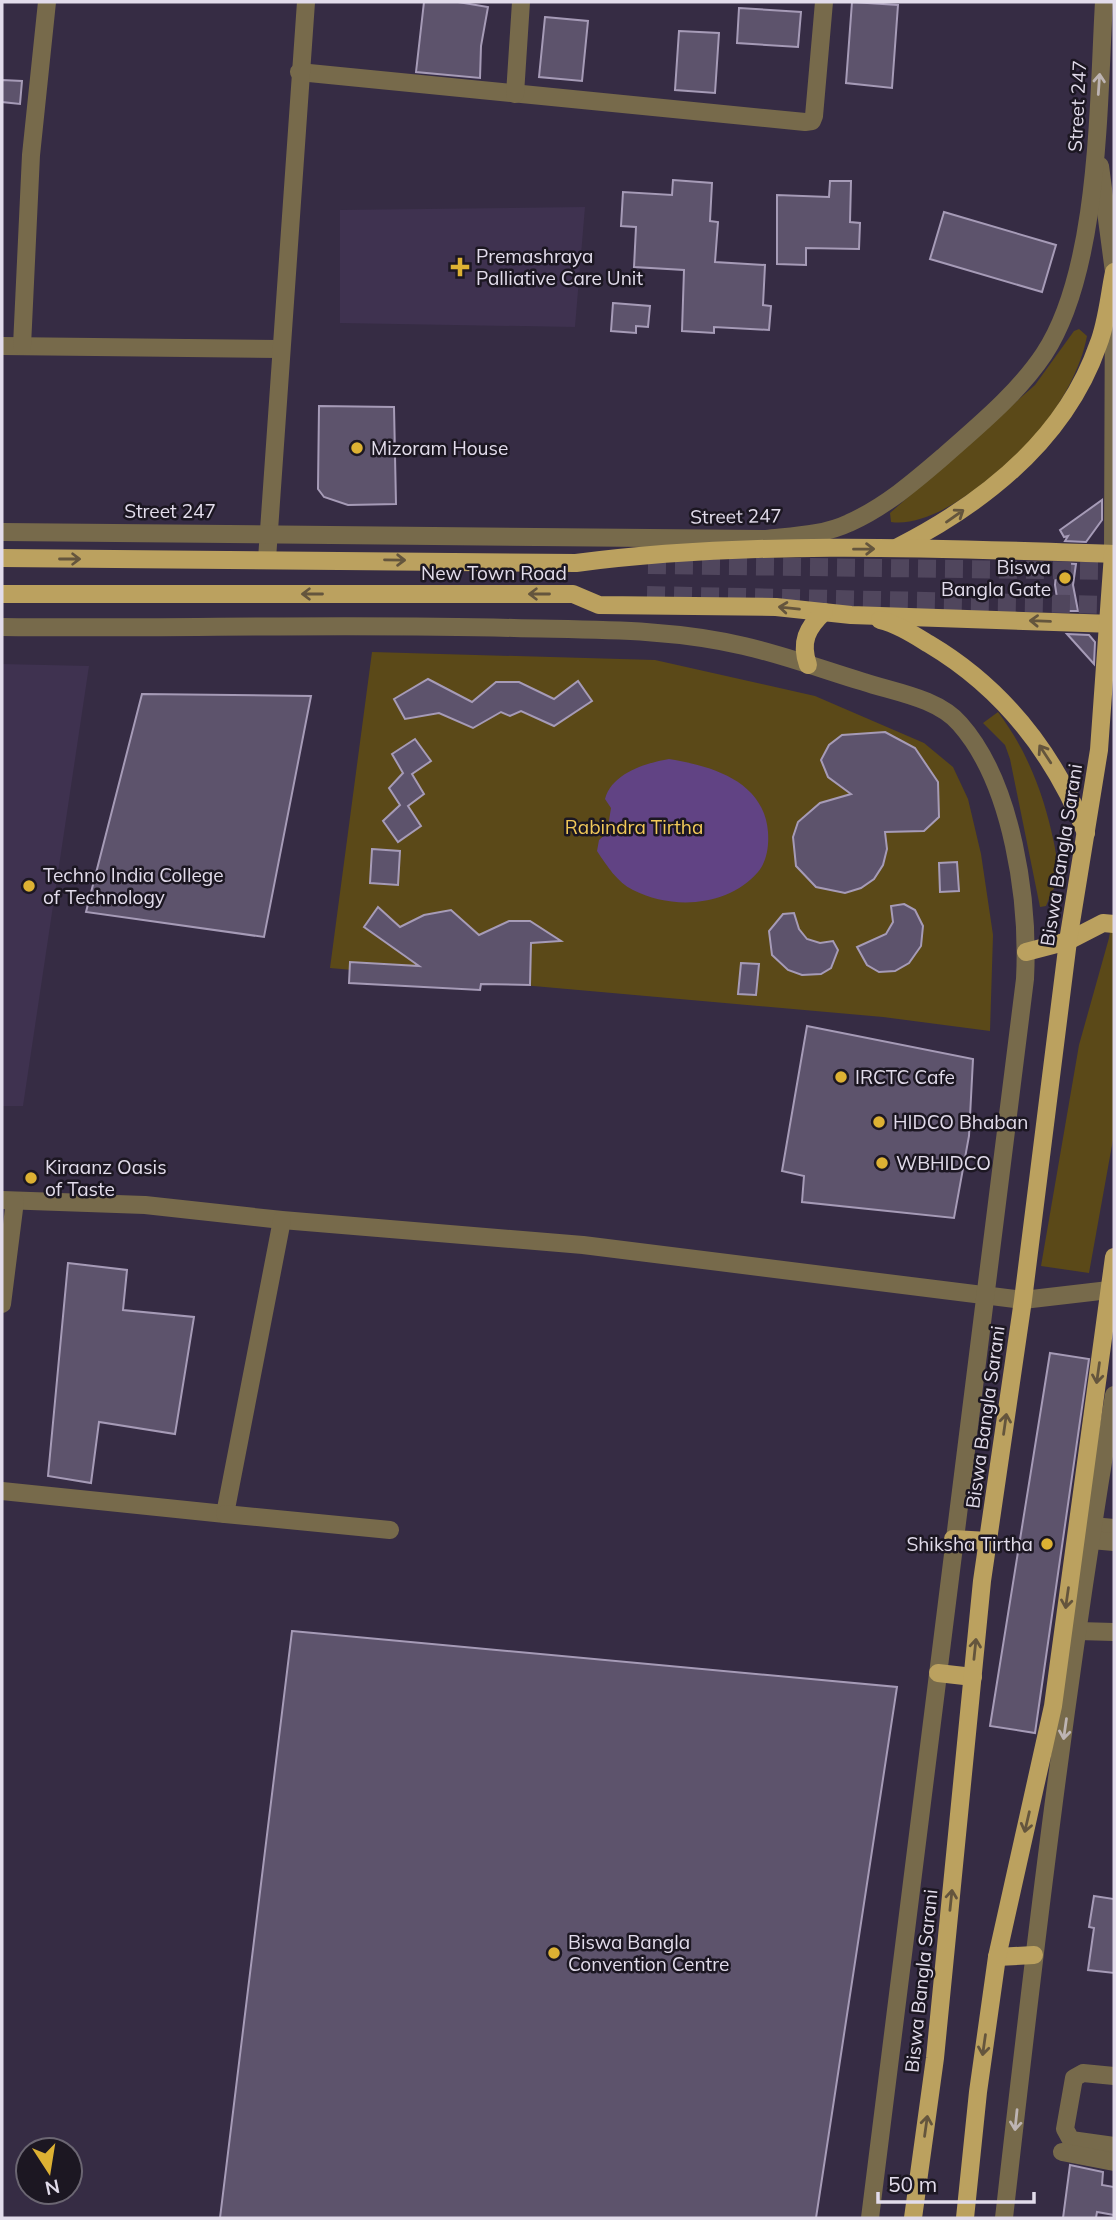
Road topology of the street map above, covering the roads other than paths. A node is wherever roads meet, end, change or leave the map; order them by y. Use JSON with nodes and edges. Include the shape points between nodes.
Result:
{"nodes":[{"id":1,"x":47,"y":2,"type":"edge"},
{"id":2,"x":306,"y":2,"type":"edge"},
{"id":3,"x":521,"y":2,"type":"edge"},
{"id":4,"x":824,"y":2,"type":"edge"},
{"id":5,"x":1104,"y":2,"type":"edge"},
{"id":6,"x":299,"y":72,"type":"junction"},
{"id":7,"x":515,"y":94,"type":"junction"},
{"id":8,"x":1097,"y":152,"type":"junction"},
{"id":9,"x":1114,"y":178,"type":"edge"},
{"id":10,"x":1114,"y":272,"type":"edge"},
{"id":11,"x":2,"y":346,"type":"edge"},
{"id":12,"x":22,"y":346,"type":"junction"},
{"id":13,"x":279,"y":349,"type":"junction"},
{"id":14,"x":2,"y":532,"type":"edge"},
{"id":15,"x":267,"y":533,"type":"junction"},
{"id":16,"x":895,"y":549,"type":"junction"},
{"id":17,"x":1114,"y":554,"type":"edge"},
{"id":18,"x":2,"y":558,"type":"edge"},
{"id":19,"x":267,"y":559,"type":"junction"},
{"id":20,"x":576,"y":563,"type":"junction"},
{"id":21,"x":648,"y":565,"type":"tunnel mouth"},
{"id":22,"x":2,"y":594,"type":"edge"},
{"id":23,"x":573,"y":594,"type":"junction"},
{"id":24,"x":647,"y":595,"type":"tunnel mouth"},
{"id":25,"x":824,"y":612,"type":"junction"},
{"id":26,"x":851,"y":615,"type":"junction"},
{"id":27,"x":1111,"y":624,"type":"edge"},
{"id":28,"x":2,"y":628,"type":"edge"},
{"id":29,"x":808,"y":665,"type":"junction"},
{"id":30,"x":1087,"y":836,"type":"junction"},
{"id":31,"x":1114,"y":924,"type":"edge"},
{"id":32,"x":1069,"y":941,"type":"junction"},
{"id":33,"x":1026,"y":953,"type":"junction"},
{"id":34,"x":9,"y":1201,"type":"edge"},
{"id":35,"x":282,"y":1220,"type":"junction"},
{"id":36,"x":1114,"y":1257,"type":"edge"},
{"id":37,"x":1112,"y":1289,"type":"edge"},
{"id":38,"x":985,"y":1294,"type":"junction"},
{"id":39,"x":1024,"y":1300,"type":"junction"},
{"id":40,"x":2,"y":1304,"type":"edge"},
{"id":41,"x":1114,"y":1395,"type":"edge"},
{"id":42,"x":1109,"y":1457,"type":"edge"},
{"id":43,"x":2,"y":1491,"type":"edge"},
{"id":44,"x":225,"y":1514,"type":"junction"},
{"id":45,"x":1114,"y":1528,"type":"edge"},
{"id":46,"x":390,"y":1530,"type":"dead end"},
{"id":47,"x":1092,"y":1533,"type":"junction"},
{"id":48,"x":953,"y":1539,"type":"junction"},
{"id":49,"x":988,"y":1541,"type":"junction"},
{"id":50,"x":1114,"y":1542,"type":"edge"},
{"id":51,"x":1078,"y":1631,"type":"junction"},
{"id":52,"x":1114,"y":1632,"type":"edge"},
{"id":53,"x":939,"y":1672,"type":"junction"},
{"id":54,"x":973,"y":1676,"type":"junction"},
{"id":55,"x":1071,"y":1684,"type":"junction"},
{"id":56,"x":1053,"y":1706,"type":"junction"},
{"id":57,"x":1034,"y":1955,"type":"junction"},
{"id":58,"x":997,"y":1957,"type":"junction"},
{"id":59,"x":1114,"y":2076,"type":"edge"},
{"id":60,"x":1114,"y":2146,"type":"edge"},
{"id":61,"x":1062,"y":2152,"type":"dead end"},
{"id":62,"x":1114,"y":2162,"type":"edge"},
{"id":63,"x":870,"y":2218,"type":"edge"},
{"id":64,"x":914,"y":2218,"type":"edge"},
{"id":65,"x":965,"y":2218,"type":"edge"},
{"id":66,"x":1004,"y":2218,"type":"edge"}],
"edges":[{"from":1,"to":12,"type":"street","via":[[31,155]]},
{"from":2,"to":6,"type":"street"},
{"from":3,"to":7,"type":"street"},
{"from":4,"to":7,"type":"street","via":[[812,121]]},
{"from":8,"to":5,"type":"street","name":"Street 247","one_way":true},
{"from":6,"to":7,"type":"street"},
{"from":6,"to":13,"type":"street"},
{"from":8,"to":9,"type":"street"},
{"from":8,"to":10,"type":"street"},
{"from":8,"to":15,"type":"street","name":"Street 247","via":[[1077,272],[1062,321],[1044,355],[988,418],[902,491],[848,524],[766,539]]},
{"from":16,"to":10,"type":"main road","one_way":true,"via":[[947,522],[995,488],[1037,446],[1072,398],[1098,345]]},
{"from":10,"to":17,"type":"street"},
{"from":11,"to":12,"type":"street"},
{"from":12,"to":13,"type":"street"},
{"from":13,"to":15,"type":"street"},
{"from":14,"to":15,"type":"street","name":"Street 247"},
{"from":15,"to":19,"type":"street"},
{"from":16,"to":17,"type":"main road"},
{"from":20,"to":16,"type":"main road","one_way":true,"via":[[660,552]]},
{"from":17,"to":27,"type":"main road","name":"Biswa Bangla Sarani"},
{"from":18,"to":19,"type":"main road","one_way":true},
{"from":19,"to":20,"type":"main road","one_way":true},
{"from":20,"to":21,"type":"main road"},
{"from":23,"to":22,"type":"main road","name":"New Town Road","one_way":true},
{"from":23,"to":24,"type":"main road"},
{"from":25,"to":23,"type":"main road","name":"New Town Road","one_way":true,"via":[[776,607],[599,605]]},
{"from":25,"to":26,"type":"main road","name":"New Town Road"},
{"from":25,"to":29,"type":"main road","via":[[810,625],[804,640]]},
{"from":27,"to":26,"type":"main road","name":"New Town Road","one_way":true},
{"from":30,"to":26,"type":"main road","one_way":true,"via":[[1047,756],[997,695],[915,636],[885,621]]},
{"from":27,"to":30,"type":"main road","name":"Biswa Bangla Sarani"},
{"from":28,"to":29,"type":"street","via":[[408,625],[659,632],[743,645]]},
{"from":29,"to":33,"type":"street","via":[[925,701],[959,722],[990,768],[1007,816]]},
{"from":30,"to":32,"type":"main road","name":"Biswa Bangla Sarani"},
{"from":31,"to":32,"type":"main road","via":[[1103,923]]},
{"from":32,"to":33,"type":"main road"},
{"from":32,"to":39,"type":"main road","name":"Biswa Bangla Sarani"},
{"from":33,"to":38,"type":"street"},
{"from":34,"to":35,"type":"street","via":[[145,1205]]},
{"from":34,"to":40,"type":"street"},
{"from":35,"to":38,"type":"street","via":[[583,1245]]},
{"from":35,"to":44,"type":"street"},
{"from":36,"to":37,"type":"main road"},
{"from":37,"to":39,"type":"street"},
{"from":37,"to":56,"type":"main road","one_way":true},
{"from":38,"to":39,"type":"street"},
{"from":38,"to":48,"type":"street"},
{"from":49,"to":39,"type":"main road","name":"Biswa Bangla Sarani","one_way":true},
{"from":41,"to":42,"type":"street"},
{"from":42,"to":47,"type":"street"},
{"from":43,"to":44,"type":"street"},
{"from":44,"to":46,"type":"street"},
{"from":45,"to":47,"type":"street"},
{"from":47,"to":50,"type":"street"},
{"from":47,"to":51,"type":"street"},
{"from":48,"to":49,"type":"main road"},
{"from":48,"to":53,"type":"street"},
{"from":54,"to":49,"type":"main road","name":"Biswa Bangla Sarani","one_way":true},
{"from":51,"to":52,"type":"street"},
{"from":51,"to":55,"type":"street"},
{"from":53,"to":54,"type":"main road"},
{"from":53,"to":63,"type":"street"},
{"from":64,"to":54,"type":"main road","name":"Biswa Bangla Sarani","one_way":true,"via":[[935,2058]]},
{"from":55,"to":56,"type":"main road"},
{"from":55,"to":57,"type":"street","one_way":true},
{"from":56,"to":58,"type":"main road","one_way":true},
{"from":57,"to":58,"type":"main road"},
{"from":57,"to":66,"type":"street","one_way":true},
{"from":58,"to":65,"type":"main road","one_way":true},
{"from":59,"to":60,"type":"street","via":[[1083,2073],[1074,2078],[1065,2129],[1070,2140]]},
{"from":61,"to":62,"type":"street"}]}
